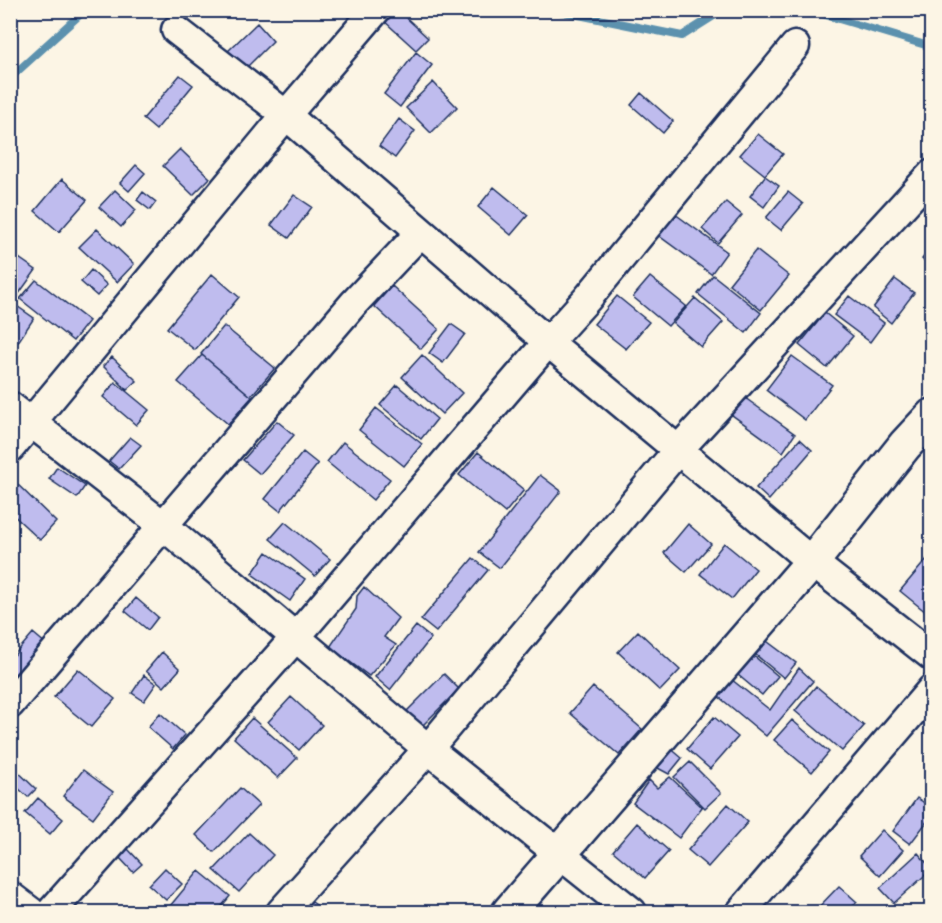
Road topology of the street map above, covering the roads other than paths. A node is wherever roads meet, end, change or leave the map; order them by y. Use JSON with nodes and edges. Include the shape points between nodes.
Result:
{"nodes":[{"id":1,"x":376,"y":10,"type":"edge"},
{"id":2,"x":176,"y":30,"type":"dead end"},
{"id":3,"x":795,"y":46,"type":"dead end"},
{"id":4,"x":286,"y":115,"type":"junction"},
{"id":5,"x":932,"y":174,"type":"edge"},
{"id":6,"x":421,"y":232,"type":"junction"},
{"id":7,"x":548,"y":342,"type":"junction"},
{"id":8,"x":21,"y":414,"type":"edge"},
{"id":9,"x":932,"y":416,"type":"edge"},
{"id":10,"x":10,"y":448,"type":"edge"},
{"id":11,"x":678,"y":450,"type":"junction"},
{"id":12,"x":164,"y":526,"type":"junction"},
{"id":13,"x":812,"y":562,"type":"junction"},
{"id":14,"x":295,"y":638,"type":"junction"},
{"id":15,"x":932,"y":656,"type":"edge"},
{"id":16,"x":932,"y":689,"type":"edge"},
{"id":17,"x":10,"y":704,"type":"edge"},
{"id":18,"x":428,"y":749,"type":"junction"},
{"id":19,"x":558,"y":855,"type":"junction"},
{"id":20,"x":10,"y":896,"type":"edge"},
{"id":21,"x":31,"y":912,"type":"edge"},
{"id":22,"x":51,"y":912,"type":"edge"},
{"id":23,"x":281,"y":912,"type":"edge"},
{"id":24,"x":509,"y":912,"type":"edge"},
{"id":25,"x":632,"y":912,"type":"edge"},
{"id":26,"x":741,"y":912,"type":"edge"}],
"edges":[{"from":1,"to":4,"type":"street"},
{"from":2,"to":4,"type":"street"},
{"from":3,"to":7,"type":"street"},
{"from":4,"to":6,"type":"street"},
{"from":4,"to":8,"type":"street"},
{"from":5,"to":11,"type":"street"},
{"from":6,"to":7,"type":"street"},
{"from":6,"to":12,"type":"street","via":[[354,303]]},
{"from":7,"to":11,"type":"street"},
{"from":7,"to":14,"type":"street"},
{"from":8,"to":10,"type":"street"},
{"from":8,"to":12,"type":"street"},
{"from":9,"to":13,"type":"street"},
{"from":11,"to":13,"type":"street"},
{"from":11,"to":18,"type":"street"},
{"from":12,"to":14,"type":"street"},
{"from":12,"to":17,"type":"street"},
{"from":13,"to":15,"type":"street"},
{"from":13,"to":19,"type":"street"},
{"from":14,"to":18,"type":"street"},
{"from":14,"to":22,"type":"street"},
{"from":16,"to":26,"type":"street"},
{"from":18,"to":19,"type":"street"},
{"from":18,"to":23,"type":"street"},
{"from":19,"to":24,"type":"street"},
{"from":19,"to":25,"type":"street"},
{"from":20,"to":21,"type":"street"}]}
